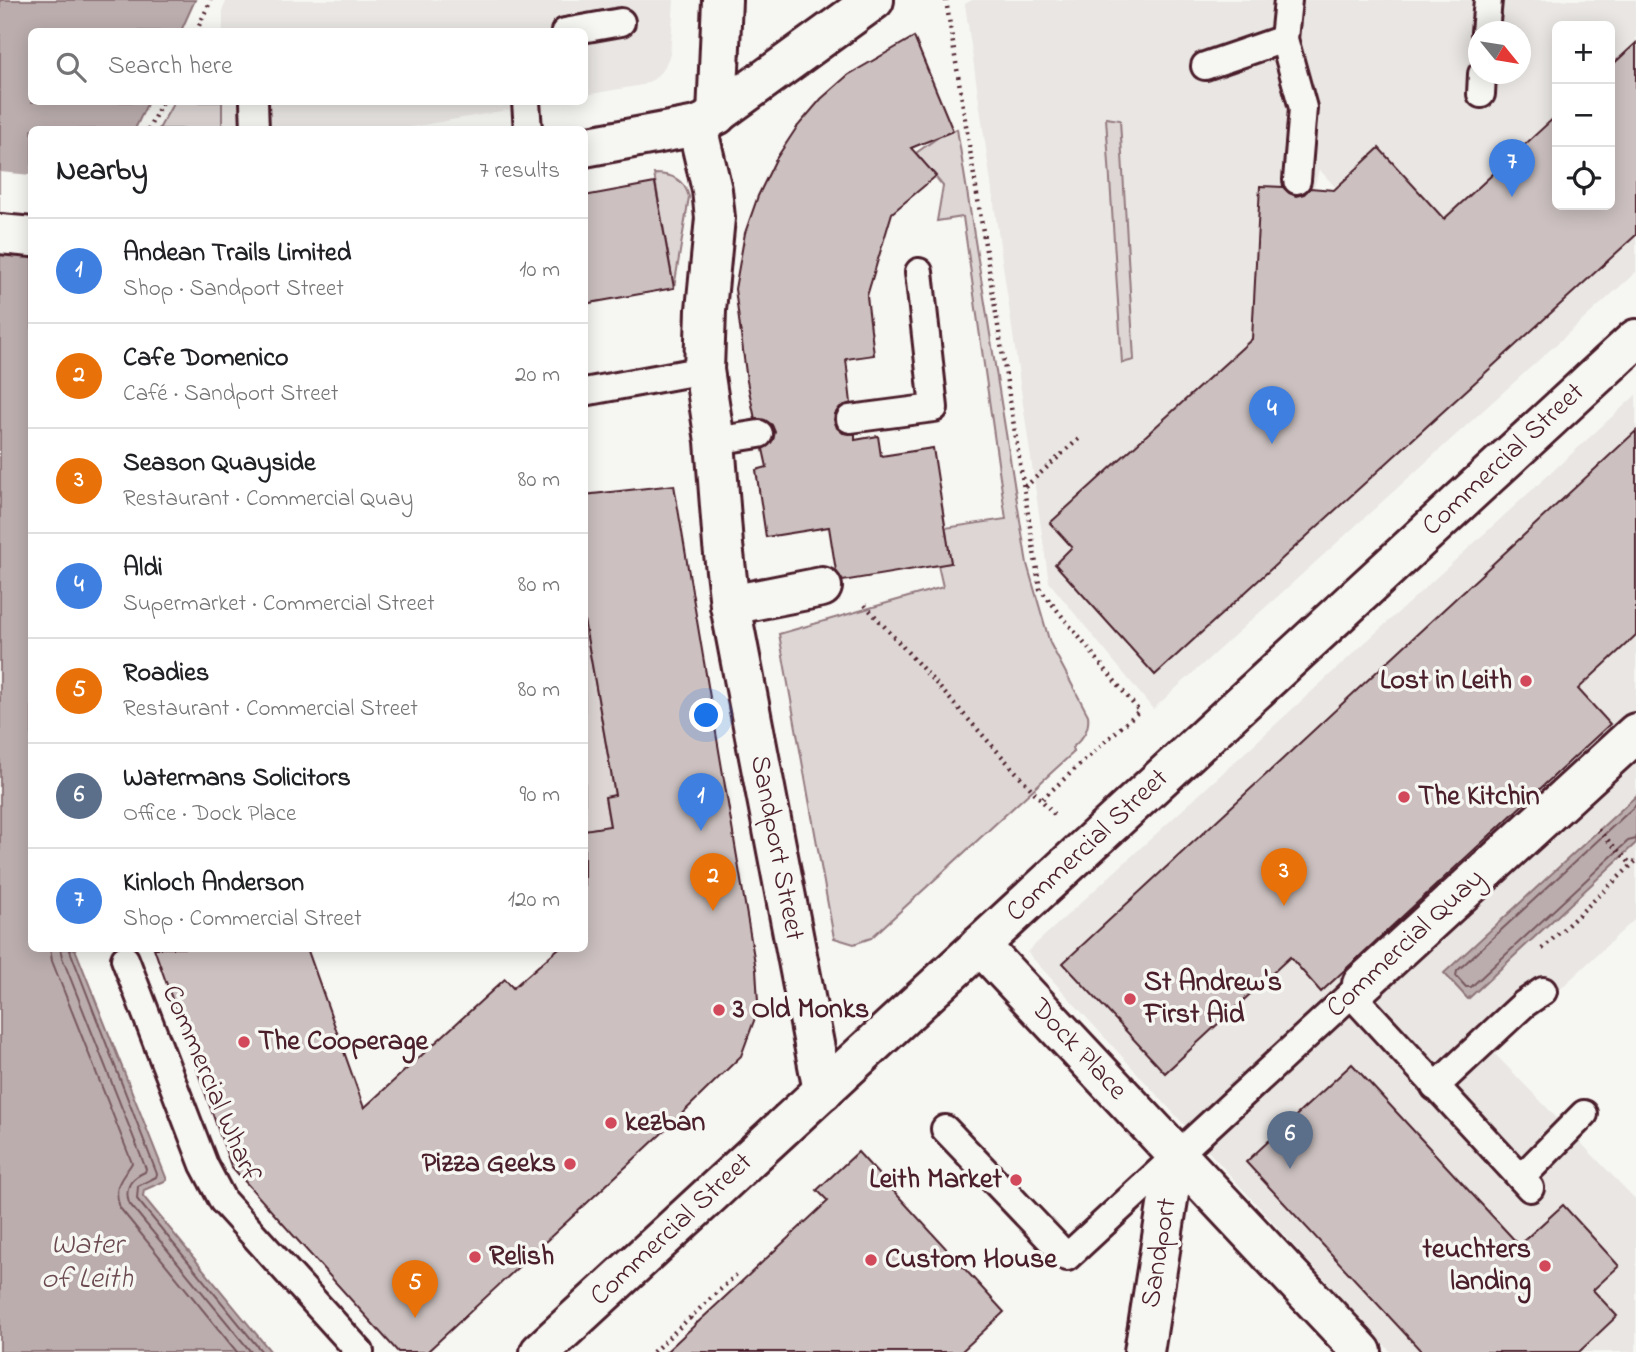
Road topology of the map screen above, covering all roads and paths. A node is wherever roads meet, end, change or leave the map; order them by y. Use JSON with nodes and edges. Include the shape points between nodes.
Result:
{"nodes":[{"id":1,"x":211,"y":0,"type":"edge"},
{"id":2,"x":722,"y":0,"type":"edge"},
{"id":3,"x":874,"y":0,"type":"edge"},
{"id":4,"x":946,"y":0,"type":"edge"},
{"id":5,"x":1288,"y":0,"type":"edge"},
{"id":6,"x":1488,"y":0,"type":"edge"},
{"id":7,"x":1486,"y":21,"type":"edge"},
{"id":8,"x":621,"y":22,"type":"dead end"},
{"id":9,"x":198,"y":28,"type":"edge"},
{"id":10,"x":587,"y":28,"type":"edge"},
{"id":11,"x":1284,"y":39,"type":"junction"},
{"id":12,"x":1205,"y":66,"type":"dead end"},
{"id":13,"x":160,"y":105,"type":"edge"},
{"id":14,"x":254,"y":105,"type":"edge"},
{"id":15,"x":526,"y":105,"type":"edge"},
{"id":16,"x":707,"y":121,"type":"junction"},
{"id":17,"x":150,"y":126,"type":"edge"},
{"id":18,"x":255,"y":126,"type":"edge"},
{"id":19,"x":528,"y":126,"type":"edge"},
{"id":20,"x":588,"y":146,"type":"edge"},
{"id":21,"x":1297,"y":180,"type":"dead end"},
{"id":22,"x":0,"y":234,"type":"edge"},
{"id":23,"x":28,"y":237,"type":"edge"},
{"id":24,"x":919,"y":272,"type":"dead end"},
{"id":25,"x":1636,"y":338,"type":"edge"},
{"id":26,"x":704,"y":370,"type":"junction"},
{"id":27,"x":588,"y":391,"type":"edge"},
{"id":28,"x":850,"y":419,"type":"dead end"},
{"id":29,"x":759,"y":434,"type":"dead end"},
{"id":30,"x":1082,"y":436,"type":"dead end"},
{"id":31,"x":715,"y":441,"type":"junction"},
{"id":32,"x":1024,"y":488,"type":"junction"},
{"id":33,"x":822,"y":587,"type":"joint"},
{"id":34,"x":730,"y":605,"type":"junction"},
{"id":35,"x":1636,"y":733,"type":"edge"},
{"id":36,"x":1041,"y":800,"type":"junction"},
{"id":37,"x":1598,"y":830,"type":"dead end"},
{"id":38,"x":1086,"y":848,"type":"junction"},
{"id":39,"x":1632,"y":865,"type":"dead end"},
{"id":40,"x":980,"y":945,"type":"junction"},
{"id":41,"x":125,"y":959,"type":"dead end"},
{"id":42,"x":1356,"y":989,"type":"junction"},
{"id":43,"x":1543,"y":991,"type":"dead end"},
{"id":44,"x":1435,"y":1087,"type":"junction"},
{"id":45,"x":822,"y":1091,"type":"junction"},
{"id":46,"x":1584,"y":1114,"type":"dead end"},
{"id":47,"x":945,"y":1129,"type":"dead end"},
{"id":48,"x":1175,"y":1155,"type":"junction"},
{"id":49,"x":736,"y":1275,"type":"dead end"},
{"id":50,"x":690,"y":1318,"type":"junction"},
{"id":51,"x":696,"y":1324,"type":"dead end"},
{"id":52,"x":360,"y":1352,"type":"edge"},
{"id":53,"x":540,"y":1352,"type":"edge"},
{"id":54,"x":653,"y":1352,"type":"edge"},
{"id":55,"x":1144,"y":1352,"type":"edge"},
{"id":56,"x":1362,"y":1352,"type":"edge"}],
"edges":[{"from":1,"to":9,"type":"path"},
{"from":2,"to":16,"type":"street","name":"Sandport Street"},
{"from":3,"to":16,"type":"street"},
{"from":4,"to":32,"type":"path"},
{"from":5,"to":11,"type":"lane"},
{"from":6,"to":7,"type":"lane"},
{"from":8,"to":10,"type":"lane"},
{"from":11,"to":12,"type":"lane"},
{"from":11,"to":21,"type":"lane","via":[[1303,108]]},
{"from":13,"to":17,"type":"path"},
{"from":14,"to":18,"type":"lane"},
{"from":15,"to":19,"type":"lane"},
{"from":16,"to":20,"type":"street"},
{"from":16,"to":26,"type":"street","name":"Sandport Street","via":[[715,218]]},
{"from":22,"to":23,"type":"street"},
{"from":24,"to":28,"type":"lane","via":[[934,408]]},
{"from":25,"to":38,"type":"street","name":"Commercial Street"},
{"from":26,"to":27,"type":"lane"},
{"from":26,"to":31,"type":"street","name":"Sandport Street"},
{"from":29,"to":31,"type":"lane"},
{"from":30,"to":32,"type":"path"},
{"from":31,"to":34,"type":"street","name":"Sandport Street"},
{"from":32,"to":36,"type":"path","via":[[1040,589],[1139,711]]},
{"from":33,"to":34,"type":"street"},
{"from":33,"to":36,"type":"path","via":[[831,600],[857,596]]},
{"from":34,"to":45,"type":"street","name":"Sandport Street"},
{"from":35,"to":42,"type":"street","name":"Commercial Quay"},
{"from":36,"to":38,"type":"path"},
{"from":37,"to":39,"type":"path"},
{"from":38,"to":40,"type":"street","name":"Commercial Street"},
{"from":40,"to":45,"type":"street","name":"Commercial Street"},
{"from":40,"to":48,"type":"street","name":"Dock Place"},
{"from":41,"to":52,"type":"lane","name":"Commercial Wharf","via":[[204,1165],[223,1201]]},
{"from":42,"to":44,"type":"lane"},
{"from":42,"to":48,"type":"lane","name":"Commercial Quay"},
{"from":43,"to":44,"type":"lane"},
{"from":44,"to":46,"type":"lane","via":[[1525,1183]]},
{"from":45,"to":53,"type":"street","name":"Commercial Street"},
{"from":47,"to":48,"type":"lane","via":[[1066,1257]]},
{"from":48,"to":55,"type":"street","name":"Sandport"},
{"from":48,"to":56,"type":"street","name":"Dock Place"},
{"from":49,"to":50,"type":"path"},
{"from":50,"to":51,"type":"path"},
{"from":50,"to":54,"type":"path"}]}
